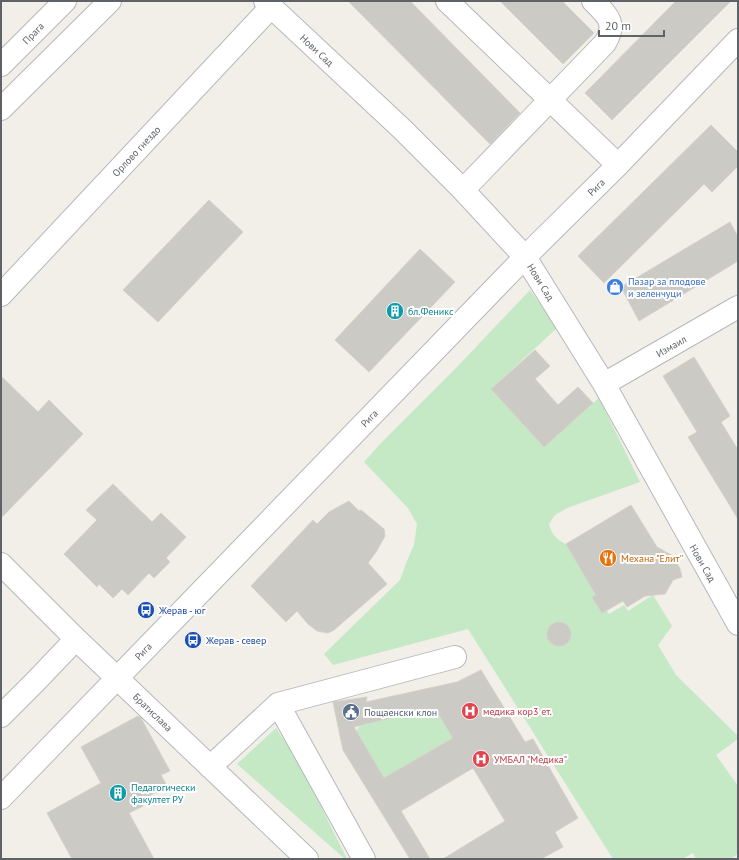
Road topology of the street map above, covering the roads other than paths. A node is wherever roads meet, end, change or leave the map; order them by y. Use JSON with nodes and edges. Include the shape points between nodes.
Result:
{"nodes":[{"id":1,"x":65,"y":1,"type":"edge"},
{"id":2,"x":110,"y":1,"type":"edge"},
{"id":3,"x":447,"y":1,"type":"edge"},
{"id":4,"x":593,"y":1,"type":"edge"},
{"id":5,"x":268,"y":4,"type":"edge"},
{"id":6,"x":738,"y":40,"type":"edge"},
{"id":7,"x":1,"y":64,"type":"edge"},
{"id":8,"x":551,"y":100,"type":"junction"},
{"id":9,"x":1,"y":109,"type":"edge"},
{"id":10,"x":618,"y":165,"type":"junction"},
{"id":11,"x":463,"y":190,"type":"junction"},
{"id":12,"x":525,"y":257,"type":"junction"},
{"id":13,"x":1,"y":295,"type":"edge"},
{"id":14,"x":738,"y":307,"type":"edge"},
{"id":15,"x":604,"y":384,"type":"junction"},
{"id":16,"x":1,"y":564,"type":"edge"},
{"id":17,"x":738,"y":624,"type":"edge"},
{"id":18,"x":76,"y":639,"type":"junction"},
{"id":19,"x":455,"y":657,"type":"dead end"},
{"id":20,"x":117,"y":678,"type":"junction"},
{"id":21,"x":278,"y":704,"type":"junction"},
{"id":22,"x":1,"y":716,"type":"edge"},
{"id":23,"x":210,"y":767,"type":"junction"},
{"id":24,"x":1,"y":798,"type":"edge"},
{"id":25,"x":307,"y":859,"type":"edge"},
{"id":26,"x":364,"y":859,"type":"edge"}],
"edges":[{"from":1,"to":7,"type":"street","name":"Прага"},
{"from":2,"to":9,"type":"street"},
{"from":3,"to":8,"type":"street"},
{"from":4,"to":8,"type":"street","via":[[608,16],[611,24],[610,35],[605,44]]},
{"from":5,"to":11,"type":"street","name":"Нови Сад"},
{"from":5,"to":13,"type":"street","name":"Орлово гнездо"},
{"from":6,"to":10,"type":"street","name":"Рига"},
{"from":8,"to":10,"type":"street"},
{"from":8,"to":11,"type":"street"},
{"from":10,"to":12,"type":"street","name":"Рига"},
{"from":11,"to":12,"type":"street","name":"Нови Сад"},
{"from":12,"to":15,"type":"street","name":"Нови Сад"},
{"from":12,"to":20,"type":"street","name":"Рига"},
{"from":14,"to":15,"type":"street","name":"Измаил"},
{"from":15,"to":17,"type":"street","name":"Нови Сад"},
{"from":16,"to":18,"type":"street","name":"Братислава"},
{"from":18,"to":20,"type":"street","name":"Братислава"},
{"from":18,"to":22,"type":"street"},
{"from":19,"to":21,"type":"street"},
{"from":20,"to":23,"type":"street","name":"Братислава"},
{"from":20,"to":24,"type":"street","name":"Рига"},
{"from":21,"to":23,"type":"street"},
{"from":21,"to":26,"type":"street"},
{"from":23,"to":25,"type":"street","name":"Братислава"}]}
